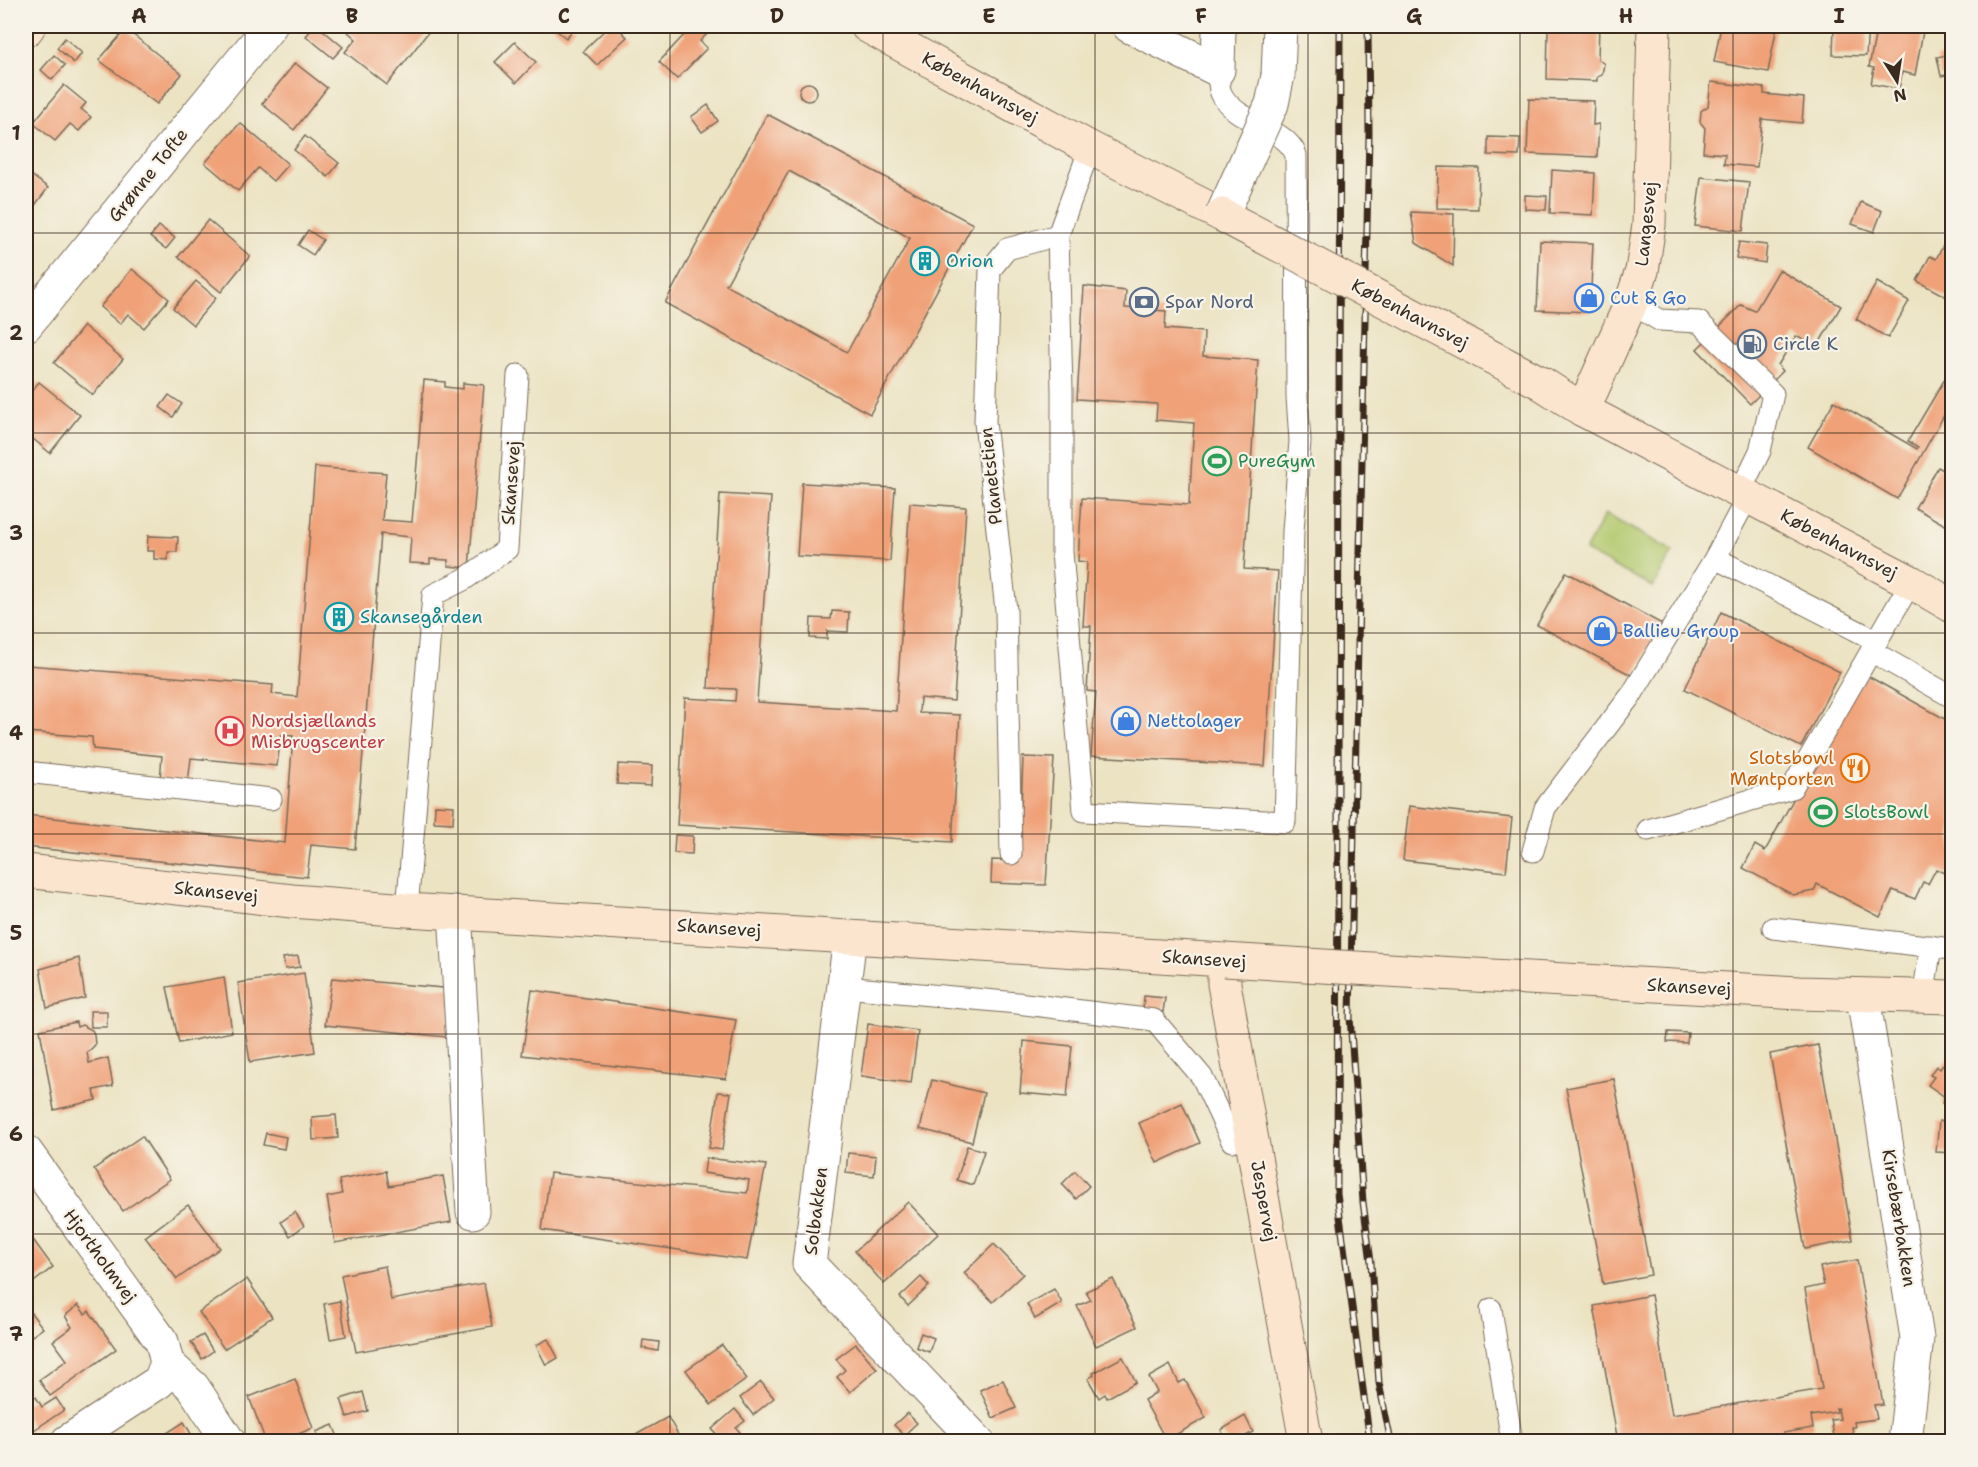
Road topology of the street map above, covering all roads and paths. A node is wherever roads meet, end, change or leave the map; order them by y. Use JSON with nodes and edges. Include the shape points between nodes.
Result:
{"nodes":[{"id":1,"x":29,"y":26,"type":"edge"},
{"id":2,"x":270,"y":26,"type":"edge"},
{"id":3,"x":867,"y":26,"type":"edge"},
{"id":4,"x":1129,"y":26,"type":"edge"},
{"id":5,"x":1219,"y":26,"type":"edge"},
{"id":6,"x":1280,"y":26,"type":"edge"},
{"id":7,"x":1654,"y":26,"type":"edge"},
{"id":8,"x":26,"y":30,"type":"edge"},
{"id":9,"x":1218,"y":70,"type":"junction"},
{"id":10,"x":1090,"y":148,"type":"junction"},
{"id":11,"x":1222,"y":215,"type":"junction"},
{"id":12,"x":1058,"y":235,"type":"junction"},
{"id":13,"x":1631,"y":303,"type":"junction"},
{"id":14,"x":26,"y":325,"type":"edge"},
{"id":15,"x":518,"y":375,"type":"dead end"},
{"id":16,"x":1583,"y":410,"type":"junction"},
{"id":17,"x":1744,"y":494,"type":"junction"},
{"id":18,"x":1715,"y":558,"type":"junction"},
{"id":19,"x":1911,"y":582,"type":"junction"},
{"id":20,"x":1953,"y":606,"type":"edge"},
{"id":21,"x":1874,"y":646,"type":"junction"},
{"id":22,"x":1953,"y":697,"type":"edge"},
{"id":23,"x":26,"y":772,"type":"edge"},
{"id":24,"x":271,"y":799,"type":"dead end"},
{"id":25,"x":1648,"y":830,"type":"dead end"},
{"id":26,"x":1533,"y":851,"type":"dead end"},
{"id":27,"x":1011,"y":854,"type":"dead end"},
{"id":28,"x":26,"y":871,"type":"edge"},
{"id":29,"x":407,"y":910,"type":"junction"},
{"id":30,"x":456,"y":912,"type":"junction"},
{"id":31,"x":1773,"y":928,"type":"dead end"},
{"id":32,"x":850,"y":937,"type":"junction"},
{"id":33,"x":1931,"y":946,"type":"junction"},
{"id":34,"x":1953,"y":949,"type":"edge"},
{"id":35,"x":1224,"y":960,"type":"junction"},
{"id":36,"x":845,"y":987,"type":"junction"},
{"id":37,"x":1863,"y":996,"type":"junction"},
{"id":38,"x":1938,"y":997,"type":"edge"},
{"id":39,"x":1232,"y":1141,"type":"dead end"},
{"id":40,"x":26,"y":1152,"type":"edge"},
{"id":41,"x":473,"y":1212,"type":"dead end"},
{"id":42,"x":1491,"y":1309,"type":"dead end"},
{"id":43,"x":167,"y":1363,"type":"junction"},
{"id":44,"x":67,"y":1442,"type":"edge"},
{"id":45,"x":229,"y":1442,"type":"edge"},
{"id":46,"x":978,"y":1442,"type":"edge"},
{"id":47,"x":1306,"y":1442,"type":"edge"},
{"id":48,"x":1512,"y":1442,"type":"edge"},
{"id":49,"x":1905,"y":1442,"type":"edge"}],
"edges":[{"from":1,"to":8,"type":"street"},
{"from":2,"to":14,"type":"street","name":"Grønne Tofte"},
{"from":3,"to":10,"type":"street","name":"Københavnsvej"},
{"from":4,"to":9,"type":"street"},
{"from":5,"to":9,"type":"street"},
{"from":6,"to":11,"type":"street","bridge":true,"via":[[1278,75],[1272,104]]},
{"from":7,"to":13,"type":"street","name":"Langesvej","via":[[1649,225],[1642,271]]},
{"from":9,"to":12,"type":"lane","via":[[1222,94],[1229,104],[1288,142],[1296,154],[1300,441],[1293,531],[1285,822],[1084,811],[1062,552]]},
{"from":10,"to":11,"type":"street","name":"Københavnsvej"},
{"from":10,"to":12,"type":"lane"},
{"from":11,"to":16,"type":"street","name":"Københavnsvej","bridge":true,"via":[[1541,383]]},
{"from":12,"to":27,"type":"lane","name":"Planetstien","via":[[1007,249],[990,270],[985,422],[1006,610]]},
{"from":13,"to":16,"type":"street","name":"Langesvej"},
{"from":13,"to":17,"type":"lane","via":[[1659,320],[1699,322],[1773,394],[1760,451]]},
{"from":15,"to":29,"type":"lane","name":"Skansevej","via":[[507,549],[434,595]]},
{"from":16,"to":17,"type":"street","name":"Københavnsvej"},
{"from":17,"to":18,"type":"lane"},
{"from":17,"to":19,"type":"street","name":"Københavnsvej"},
{"from":18,"to":21,"type":"lane"},
{"from":18,"to":26,"type":"lane","via":[[1632,694],[1545,808]]},
{"from":19,"to":20,"type":"street","name":"Københavnsvej"},
{"from":19,"to":21,"type":"lane"},
{"from":21,"to":22,"type":"lane"},
{"from":21,"to":25,"type":"lane","via":[[1792,788]]},
{"from":23,"to":24,"type":"lane"},
{"from":28,"to":29,"type":"street","name":"Skansevej"},
{"from":29,"to":30,"type":"street","name":"Skansevej"},
{"from":30,"to":32,"type":"street","name":"Skansevej"},
{"from":30,"to":41,"type":"street"},
{"from":31,"to":33,"type":"lane"},
{"from":32,"to":35,"type":"street","name":"Skansevej"},
{"from":32,"to":36,"type":"street","name":"Solbakken"},
{"from":33,"to":34,"type":"lane"},
{"from":33,"to":38,"type":"lane"},
{"from":35,"to":37,"type":"street","name":"Skansevej","bridge":true},
{"from":35,"to":47,"type":"street","name":"Jespervej","via":[[1224,984]]},
{"from":36,"to":39,"type":"lane","via":[[1154,1020],[1202,1077]]},
{"from":36,"to":46,"type":"street","name":"Solbakken","via":[[809,1264]]},
{"from":37,"to":38,"type":"street","name":"Skansevej"},
{"from":37,"to":49,"type":"street","name":"Kirsebærbakken","via":[[1917,1338]]},
{"from":40,"to":43,"type":"street","name":"Hjortholmvej","via":[[162,1342]]},
{"from":42,"to":48,"type":"lane"},
{"from":43,"to":44,"type":"street","via":[[160,1380]]},
{"from":43,"to":45,"type":"street","name":"Hjortholmvej","via":[[193,1387]]}]}
